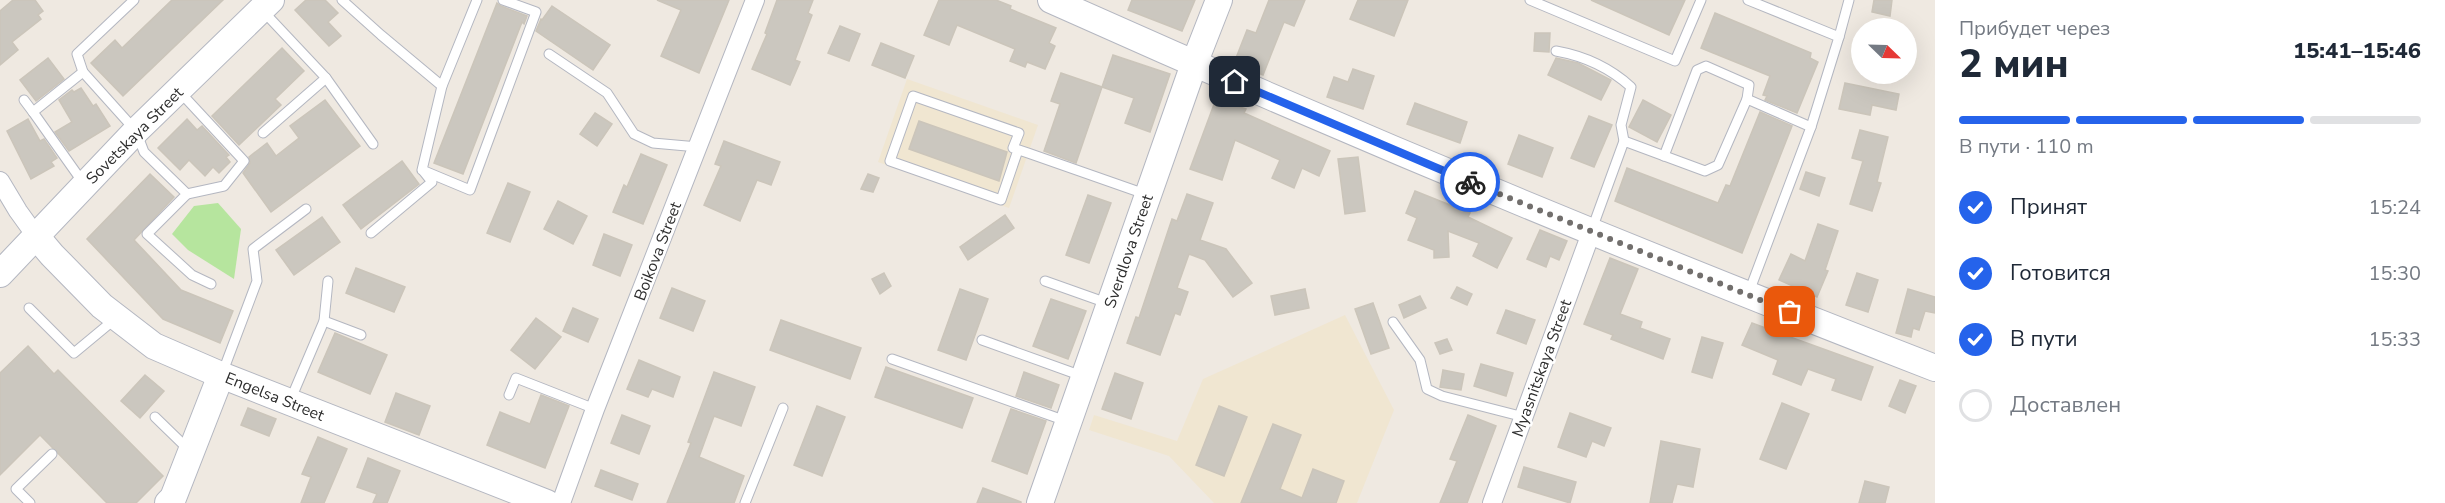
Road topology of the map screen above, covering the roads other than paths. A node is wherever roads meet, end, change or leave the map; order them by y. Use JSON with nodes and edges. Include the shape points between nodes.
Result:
{"nodes":[{"id":1,"x":134,"y":0,"type":"edge"},
{"id":2,"x":342,"y":0,"type":"edge"},
{"id":3,"x":477,"y":0,"type":"edge"},
{"id":4,"x":503,"y":0,"type":"edge"},
{"id":5,"x":755,"y":0,"type":"edge"},
{"id":6,"x":1051,"y":0,"type":"edge"},
{"id":7,"x":1219,"y":0,"type":"edge"},
{"id":8,"x":1530,"y":0,"type":"edge"},
{"id":9,"x":1701,"y":0,"type":"edge"},
{"id":10,"x":1748,"y":0,"type":"edge"},
{"id":11,"x":1849,"y":0,"type":"edge"},
{"id":12,"x":266,"y":4,"type":"edge"},
{"id":13,"x":1839,"y":37,"type":"junction"},
{"id":14,"x":1556,"y":51,"type":"dead end"},
{"id":15,"x":549,"y":54,"type":"dead end"},
{"id":16,"x":1194,"y":64,"type":"junction"},
{"id":17,"x":83,"y":72,"type":"junction"},
{"id":18,"x":326,"y":78,"type":"junction"},
{"id":19,"x":442,"y":86,"type":"junction"},
{"id":20,"x":178,"y":90,"type":"junction"},
{"id":21,"x":1747,"y":99,"type":"junction"},
{"id":22,"x":24,"y":100,"type":"dead end"},
{"id":23,"x":33,"y":112,"type":"junction"},
{"id":24,"x":1811,"y":127,"type":"junction"},
{"id":25,"x":136,"y":131,"type":"junction"},
{"id":26,"x":263,"y":133,"type":"dead end"},
{"id":27,"x":1624,"y":141,"type":"junction"},
{"id":28,"x":374,"y":144,"type":"dead end"},
{"id":29,"x":698,"y":147,"type":"junction"},
{"id":30,"x":1018,"y":150,"type":"junction"},
{"id":31,"x":1664,"y":156,"type":"junction"},
{"id":32,"x":422,"y":170,"type":"junction"},
{"id":33,"x":1,"y":184,"type":"edge"},
{"id":34,"x":84,"y":184,"type":"junction"},
{"id":35,"x":187,"y":194,"type":"junction"},
{"id":36,"x":1148,"y":195,"type":"junction"},
{"id":37,"x":306,"y":209,"type":"dead end"},
{"id":38,"x":371,"y":233,"type":"dead end"},
{"id":39,"x":1591,"y":233,"type":"junction"},
{"id":40,"x":36,"y":236,"type":"junction"},
{"id":41,"x":0,"y":274,"type":"edge"},
{"id":42,"x":328,"y":281,"type":"dead end"},
{"id":43,"x":1045,"y":281,"type":"dead end"},
{"id":44,"x":211,"y":284,"type":"dead end"},
{"id":45,"x":1748,"y":296,"type":"junction"},
{"id":46,"x":1110,"y":304,"type":"junction"},
{"id":47,"x":29,"y":308,"type":"dead end"},
{"id":48,"x":117,"y":317,"type":"junction"},
{"id":49,"x":324,"y":321,"type":"junction"},
{"id":50,"x":1393,"y":322,"type":"dead end"},
{"id":51,"x":361,"y":335,"type":"dead end"},
{"id":52,"x":982,"y":340,"type":"dead end"},
{"id":53,"x":892,"y":359,"type":"dead end"},
{"id":54,"x":1935,"y":368,"type":"edge"},
{"id":55,"x":221,"y":375,"type":"junction"},
{"id":56,"x":1084,"y":376,"type":"junction"},
{"id":57,"x":509,"y":395,"type":"dead end"},
{"id":58,"x":290,"y":402,"type":"junction"},
{"id":59,"x":783,"y":408,"type":"dead end"},
{"id":60,"x":595,"y":409,"type":"junction"},
{"id":61,"x":155,"y":417,"type":"dead end"},
{"id":62,"x":1524,"y":417,"type":"junction"},
{"id":63,"x":1068,"y":422,"type":"junction"},
{"id":64,"x":192,"y":452,"type":"junction"},
{"id":65,"x":52,"y":454,"type":"dead end"},
{"id":66,"x":30,"y":503,"type":"edge"},
{"id":67,"x":168,"y":503,"type":"edge"},
{"id":68,"x":547,"y":503,"type":"edge"},
{"id":69,"x":561,"y":503,"type":"edge"},
{"id":70,"x":746,"y":503,"type":"edge"},
{"id":71,"x":1040,"y":503,"type":"edge"},
{"id":72,"x":1492,"y":503,"type":"edge"}],
"edges":[{"from":1,"to":17,"type":"lane","via":[[77,54]]},
{"from":2,"to":19,"type":"lane"},
{"from":3,"to":19,"type":"lane"},
{"from":4,"to":32,"type":"lane","via":[[536,12],[470,190]]},
{"from":5,"to":29,"type":"street","name":"Boikova Street"},
{"from":6,"to":16,"type":"street"},
{"from":7,"to":16,"type":"street","name":"Sverdlova Street"},
{"from":8,"to":9,"type":"lane","via":[[1676,61]]},
{"from":10,"to":13,"type":"lane"},
{"from":11,"to":13,"type":"lane"},
{"from":12,"to":18,"type":"lane"},
{"from":12,"to":20,"type":"street","name":"Sovetskaya Street"},
{"from":13,"to":24,"type":"lane"},
{"from":14,"to":27,"type":"lane","via":[[1577,54],[1615,73],[1630,87],[1622,125]]},
{"from":15,"to":29,"type":"lane","via":[[607,93],[634,134],[653,143]]},
{"from":16,"to":36,"type":"street","name":"Sverdlova Street"},
{"from":16,"to":39,"type":"street"},
{"from":17,"to":23,"type":"lane"},
{"from":17,"to":25,"type":"lane"},
{"from":18,"to":26,"type":"lane"},
{"from":18,"to":28,"type":"lane"},
{"from":19,"to":32,"type":"lane"},
{"from":20,"to":25,"type":"street","name":"Sovetskaya Street"},
{"from":20,"to":35,"type":"lane","via":[[244,161],[224,186]]},
{"from":21,"to":24,"type":"lane"},
{"from":21,"to":31,"type":"lane","via":[[1718,165],[1705,171]]},
{"from":21,"to":31,"type":"lane","via":[[1749,85],[1706,66],[1697,70]]},
{"from":22,"to":23,"type":"lane"},
{"from":23,"to":34,"type":"lane"},
{"from":24,"to":45,"type":"lane"},
{"from":25,"to":34,"type":"street","name":"Sovetskaya Street"},
{"from":25,"to":35,"type":"lane","via":[[144,152]]},
{"from":27,"to":31,"type":"lane"},
{"from":27,"to":39,"type":"lane"},
{"from":29,"to":60,"type":"street","name":"Boikova Street"},
{"from":30,"to":30,"type":"lane","via":[[1013,148],[1019,133],[913,96],[890,161],[1001,200]]},
{"from":30,"to":36,"type":"lane"},
{"from":32,"to":38,"type":"lane","via":[[432,183]]},
{"from":33,"to":40,"type":"street"},
{"from":34,"to":40,"type":"street","name":"Sovetskaya Street"},
{"from":35,"to":44,"type":"lane","via":[[147,234],[192,275]]},
{"from":36,"to":46,"type":"street","name":"Sverdlova Street"},
{"from":37,"to":55,"type":"lane","via":[[253,249],[257,280]]},
{"from":39,"to":45,"type":"street"},
{"from":39,"to":62,"type":"street","name":"Myasnitskaya Street"},
{"from":40,"to":41,"type":"street","name":"Sovetskaya Street"},
{"from":40,"to":48,"type":"street","name":"Engelsa Street"},
{"from":42,"to":49,"type":"lane"},
{"from":43,"to":46,"type":"lane"},
{"from":45,"to":54,"type":"street"},
{"from":46,"to":56,"type":"street","name":"Sverdlova Street"},
{"from":47,"to":48,"type":"lane","via":[[74,354]]},
{"from":48,"to":55,"type":"street","name":"Engelsa Street","via":[[153,346]]},
{"from":49,"to":51,"type":"lane"},
{"from":49,"to":58,"type":"lane"},
{"from":50,"to":62,"type":"lane","via":[[1420,360],[1428,389]]},
{"from":52,"to":56,"type":"lane"},
{"from":53,"to":63,"type":"lane"},
{"from":55,"to":58,"type":"street","name":"Engelsa Street"},
{"from":55,"to":64,"type":"street"},
{"from":56,"to":63,"type":"street","name":"Sverdlova Street"},
{"from":57,"to":60,"type":"lane","via":[[516,378]]},
{"from":58,"to":68,"type":"street","name":"Engelsa Street"},
{"from":59,"to":70,"type":"lane"},
{"from":60,"to":69,"type":"street","name":"Boikova Street"},
{"from":61,"to":64,"type":"lane"},
{"from":62,"to":72,"type":"street","name":"Myasnitskaya Street"},
{"from":63,"to":71,"type":"street","name":"Sverdlova Street"},
{"from":64,"to":67,"type":"street"},
{"from":65,"to":66,"type":"lane","via":[[16,489]]}]}
